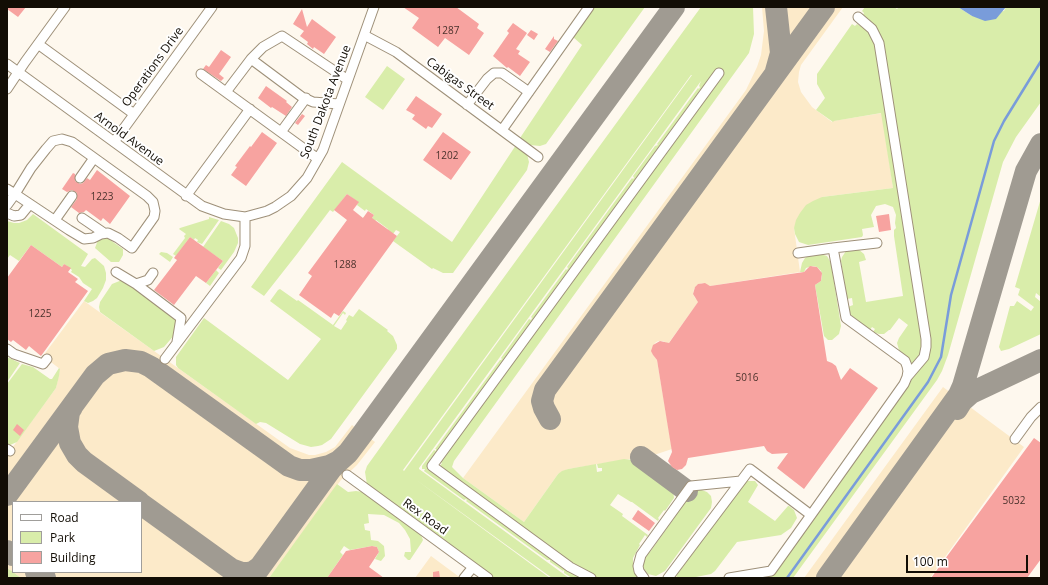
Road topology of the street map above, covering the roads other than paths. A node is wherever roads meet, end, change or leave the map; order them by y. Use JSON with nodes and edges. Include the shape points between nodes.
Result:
{"nodes":[{"id":1,"x":65,"y":7,"type":"edge"},
{"id":2,"x":212,"y":7,"type":"edge"},
{"id":3,"x":374,"y":7,"type":"edge"},
{"id":4,"x":589,"y":7,"type":"edge"},
{"id":5,"x":858,"y":17,"type":"dead end"},
{"id":6,"x":364,"y":35,"type":"junction"},
{"id":7,"x":38,"y":44,"type":"junction"},
{"id":8,"x":251,"y":59,"type":"junction"},
{"id":9,"x":7,"y":64,"type":"edge"},
{"id":10,"x":18,"y":72,"type":"junction"},
{"id":11,"x":719,"y":73,"type":"dead end"},
{"id":12,"x":201,"y":74,"type":"dead end"},
{"id":13,"x":348,"y":80,"type":"junction"},
{"id":14,"x":7,"y":89,"type":"edge"},
{"id":15,"x":226,"y":92,"type":"junction"},
{"id":16,"x":529,"y":92,"type":"junction"},
{"id":17,"x":306,"y":98,"type":"junction"},
{"id":18,"x":340,"y":104,"type":"junction"},
{"id":19,"x":467,"y":105,"type":"junction"},
{"id":20,"x":250,"y":109,"type":"junction"},
{"id":21,"x":134,"y":114,"type":"junction"},
{"id":22,"x":502,"y":130,"type":"junction"},
{"id":23,"x":281,"y":132,"type":"junction"},
{"id":24,"x":114,"y":142,"type":"junction"},
{"id":25,"x":538,"y":157,"type":"dead end"},
{"id":26,"x":94,"y":158,"type":"junction"},
{"id":27,"x":318,"y":159,"type":"junction"},
{"id":28,"x":80,"y":178,"type":"dead end"},
{"id":29,"x":125,"y":180,"type":"junction"},
{"id":30,"x":119,"y":188,"type":"dead end"},
{"id":31,"x":11,"y":192,"type":"edge"},
{"id":32,"x":72,"y":196,"type":"dead end"},
{"id":33,"x":186,"y":196,"type":"junction"},
{"id":34,"x":30,"y":204,"type":"junction"},
{"id":35,"x":7,"y":205,"type":"edge"},
{"id":36,"x":7,"y":213,"type":"edge"},
{"id":37,"x":245,"y":217,"type":"junction"},
{"id":38,"x":82,"y":218,"type":"dead end"},
{"id":39,"x":55,"y":220,"type":"junction"},
{"id":40,"x":104,"y":234,"type":"junction"},
{"id":41,"x":878,"y":243,"type":"dead end"},
{"id":42,"x":833,"y":248,"type":"junction"},
{"id":43,"x":798,"y":253,"type":"dead end"},
{"id":44,"x":116,"y":272,"type":"dead end"},
{"id":45,"x":153,"y":273,"type":"dead end"},
{"id":46,"x":136,"y":284,"type":"junction"},
{"id":47,"x":176,"y":344,"type":"junction"},
{"id":48,"x":7,"y":350,"type":"edge"},
{"id":49,"x":47,"y":359,"type":"dead end"},
{"id":50,"x":165,"y":359,"type":"dead end"},
{"id":51,"x":907,"y":377,"type":"junction"},
{"id":52,"x":1041,"y":408,"type":"edge"},
{"id":53,"x":1014,"y":439,"type":"dead end"},
{"id":54,"x":347,"y":475,"type":"dead end"},
{"id":55,"x":741,"y":481,"type":"junction"},
{"id":56,"x":811,"y":515,"type":"junction"},
{"id":57,"x":473,"y":567,"type":"junction"},
{"id":58,"x":752,"y":576,"type":"edge"},
{"id":59,"x":464,"y":578,"type":"edge"},
{"id":60,"x":488,"y":578,"type":"edge"},
{"id":61,"x":591,"y":578,"type":"edge"},
{"id":62,"x":644,"y":578,"type":"edge"},
{"id":63,"x":668,"y":578,"type":"edge"},
{"id":64,"x":729,"y":578,"type":"edge"}],
"edges":[{"from":1,"to":7,"type":"street"},
{"from":2,"to":21,"type":"street","name":"Operations Drive"},
{"from":3,"to":6,"type":"street","name":"South Dakota Avenue"},
{"from":4,"to":16,"type":"street"},
{"from":5,"to":51,"type":"street","via":[[872,29],[879,43],[926,339],[924,357]]},
{"from":6,"to":13,"type":"street","name":"South Dakota Avenue"},
{"from":6,"to":19,"type":"street","name":"Cabigas Street","via":[[396,52]]},
{"from":7,"to":10,"type":"street"},
{"from":7,"to":21,"type":"street"},
{"from":8,"to":13,"type":"street","via":[[263,47],[282,36]]},
{"from":8,"to":15,"type":"street"},
{"from":8,"to":17,"type":"street"},
{"from":9,"to":10,"type":"street","name":"Arnold Avenue"},
{"from":10,"to":14,"type":"street"},
{"from":10,"to":24,"type":"street","name":"Arnold Avenue"},
{"from":11,"to":61,"type":"street","via":[[432,466],[570,567]]},
{"from":12,"to":15,"type":"street"},
{"from":13,"to":18,"type":"street","name":"South Dakota Avenue"},
{"from":15,"to":20,"type":"street"},
{"from":16,"to":19,"type":"street","via":[[502,73],[494,72]]},
{"from":16,"to":22,"type":"street"},
{"from":17,"to":18,"type":"street","via":[[313,102]]},
{"from":17,"to":23,"type":"street"},
{"from":18,"to":27,"type":"street","name":"South Dakota Avenue"},
{"from":19,"to":22,"type":"street","name":"Cabigas Street"},
{"from":20,"to":23,"type":"street"},
{"from":20,"to":33,"type":"street"},
{"from":21,"to":24,"type":"street","name":"Operations Drive"},
{"from":22,"to":25,"type":"street","name":"Cabigas Street"},
{"from":23,"to":27,"type":"street"},
{"from":24,"to":33,"type":"street","name":"Arnold Avenue"},
{"from":26,"to":28,"type":"street"},
{"from":26,"to":29,"type":"street"},
{"from":26,"to":31,"type":"street","via":[[72,142],[62,139],[54,141]]},
{"from":27,"to":37,"type":"street","name":"South Dakota Avenue","via":[[307,178],[291,196],[267,211]]},
{"from":29,"to":30,"type":"street"},
{"from":29,"to":40,"type":"street","via":[[150,198],[154,206],[154,217],[132,248],[108,233]]},
{"from":31,"to":34,"type":"street"},
{"from":31,"to":35,"type":"street"},
{"from":32,"to":39,"type":"street"},
{"from":33,"to":37,"type":"street","name":"Arnold Avenue","via":[[209,210]]},
{"from":34,"to":36,"type":"street","via":[[21,214],[14,216]]},
{"from":34,"to":39,"type":"street"},
{"from":37,"to":47,"type":"street","via":[[245,246],[241,258]]},
{"from":38,"to":40,"type":"street"},
{"from":39,"to":40,"type":"street","via":[[84,238]]},
{"from":41,"to":42,"type":"street"},
{"from":42,"to":43,"type":"street"},
{"from":42,"to":51,"type":"street","via":[[846,318],[901,356],[907,366]]},
{"from":44,"to":46,"type":"street"},
{"from":45,"to":46,"type":"street","via":[[148,280]]},
{"from":46,"to":47,"type":"street","via":[[181,318]]},
{"from":47,"to":50,"type":"street"},
{"from":48,"to":49,"type":"street","via":[[43,364]]},
{"from":51,"to":56,"type":"street"},
{"from":52,"to":53,"type":"street"},
{"from":54,"to":57,"type":"street","name":"Rex Road"},
{"from":55,"to":56,"type":"street","via":[[750,469]]},
{"from":55,"to":62,"type":"street","via":[[691,486],[641,555],[638,566]]},
{"from":55,"to":63,"type":"street"},
{"from":56,"to":58,"type":"street","via":[[771,571]]},
{"from":57,"to":59,"type":"street"},
{"from":57,"to":60,"type":"street","name":"Rex Road"},
{"from":58,"to":64,"type":"street"}]}
